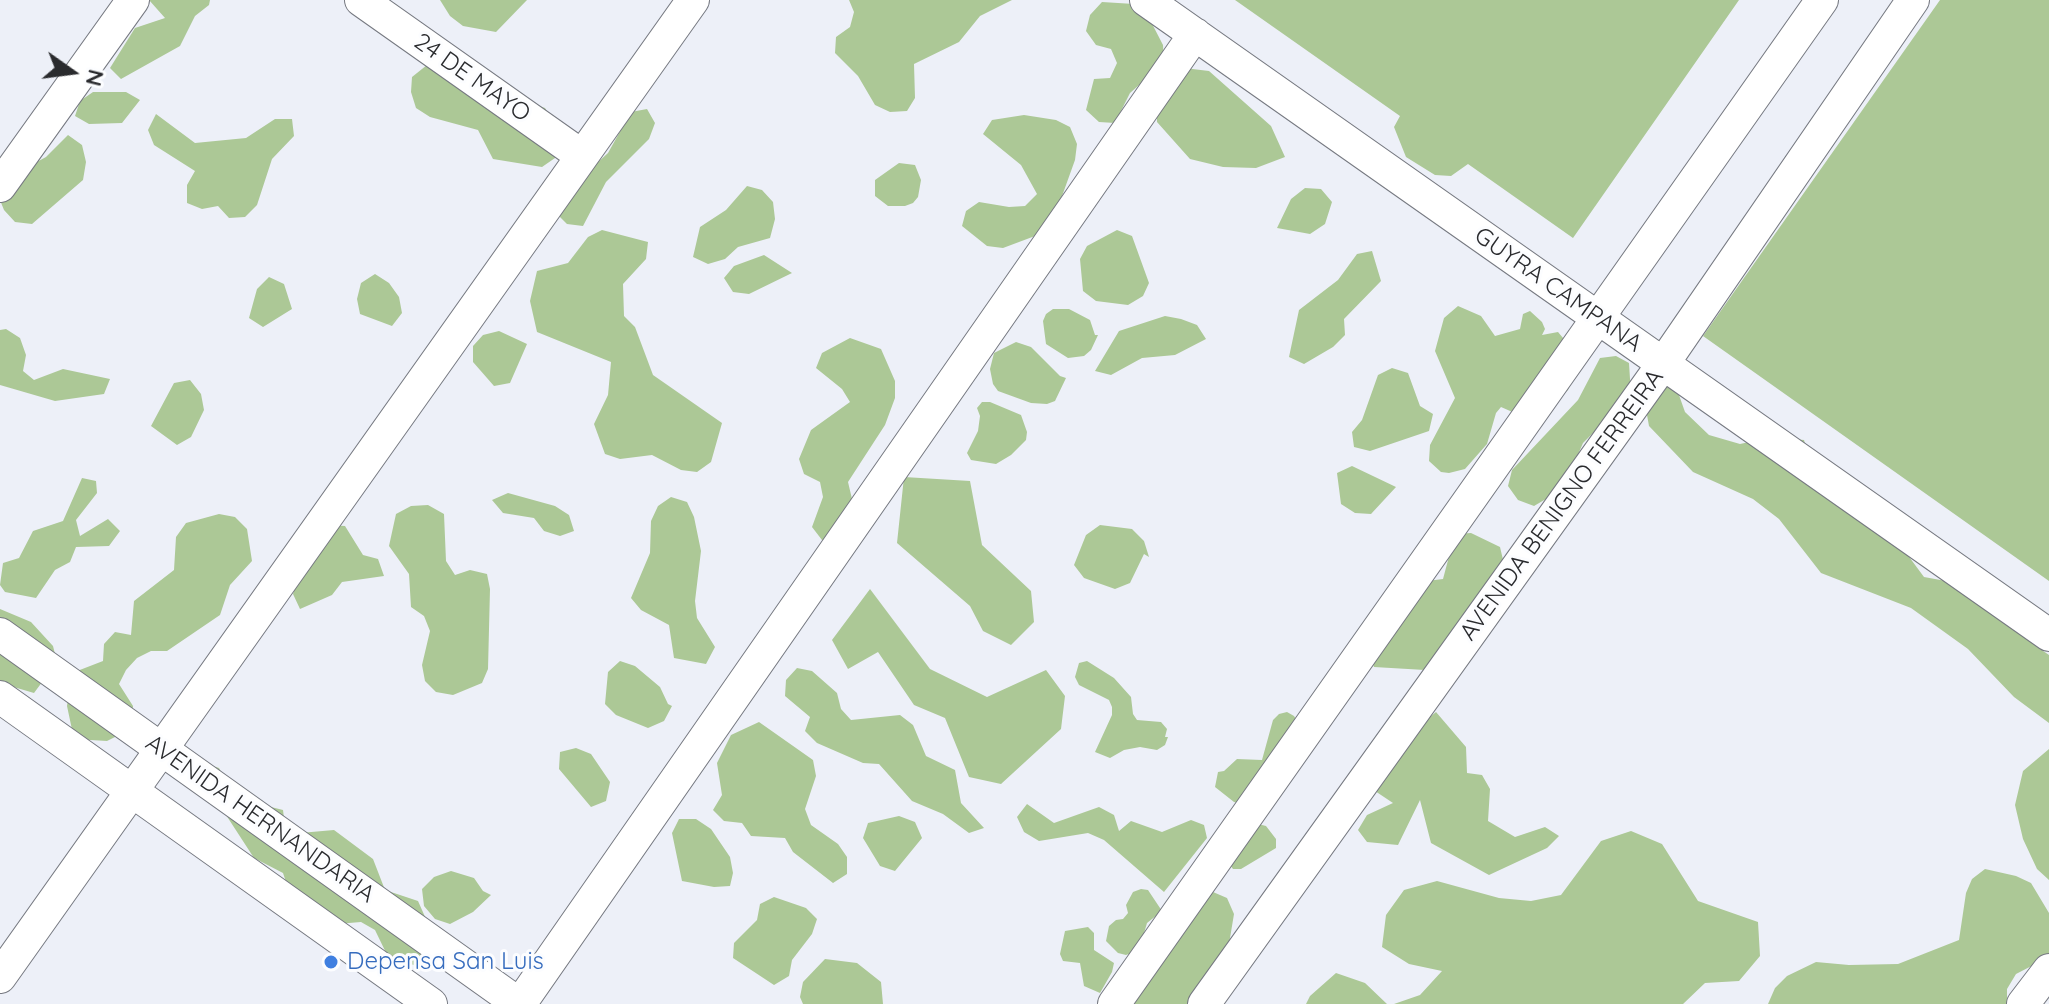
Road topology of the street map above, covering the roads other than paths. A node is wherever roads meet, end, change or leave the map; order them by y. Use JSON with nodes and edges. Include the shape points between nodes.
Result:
{"nodes":[{"id":1,"x":133,"y":0,"type":"edge"},
{"id":2,"x":361,"y":0,"type":"edge"},
{"id":3,"x":693,"y":0,"type":"edge"},
{"id":4,"x":1146,"y":0,"type":"edge"},
{"id":5,"x":1822,"y":0,"type":"edge"},
{"id":6,"x":1913,"y":0,"type":"edge"},
{"id":7,"x":1195,"y":34,"type":"junction"},
{"id":8,"x":582,"y":156,"type":"junction"},
{"id":9,"x":0,"y":186,"type":"edge"},
{"id":10,"x":1598,"y":318,"type":"junction"},
{"id":11,"x":1663,"y":364,"type":"junction"},
{"id":12,"x":0,"y":634,"type":"edge"},
{"id":13,"x":2049,"y":635,"type":"edge"},
{"id":14,"x":0,"y":697,"type":"edge"},
{"id":15,"x":161,"y":749,"type":"junction"},
{"id":16,"x":131,"y":791,"type":"junction"},
{"id":17,"x":2049,"y":970,"type":"edge"},
{"id":18,"x":0,"y":977,"type":"edge"},
{"id":19,"x":431,"y":1004,"type":"edge"},
{"id":20,"x":519,"y":1004,"type":"edge"},
{"id":21,"x":1114,"y":1004,"type":"edge"},
{"id":22,"x":1204,"y":1004,"type":"edge"},
{"id":23,"x":2023,"y":1004,"type":"edge"}],
"edges":[{"from":1,"to":9,"type":"street"},
{"from":2,"to":8,"type":"street","name":"24 DE MAYO"},
{"from":3,"to":8,"type":"street"},
{"from":4,"to":7,"type":"street","name":"GUYRA CAMPANA"},
{"from":5,"to":10,"type":"street"},
{"from":6,"to":11,"type":"street","name":"AVENIDA BENIGNO FERREIRA"},
{"from":7,"to":10,"type":"street","name":"GUYRA CAMPANA"},
{"from":7,"to":20,"type":"street"},
{"from":8,"to":15,"type":"street"},
{"from":10,"to":11,"type":"street","name":"GUYRA CAMPANA"},
{"from":10,"to":21,"type":"street"},
{"from":11,"to":13,"type":"street","name":"GUYRA CAMPANA"},
{"from":11,"to":22,"type":"street","name":"AVENIDA BENIGNO FERREIRA"},
{"from":12,"to":15,"type":"street","name":"AVENIDA HERNANDARIA"},
{"from":14,"to":16,"type":"street"},
{"from":15,"to":16,"type":"street"},
{"from":15,"to":20,"type":"street","name":"AVENIDA HERNANDARIA"},
{"from":16,"to":18,"type":"street"},
{"from":16,"to":19,"type":"street"},
{"from":17,"to":23,"type":"street"}]}
